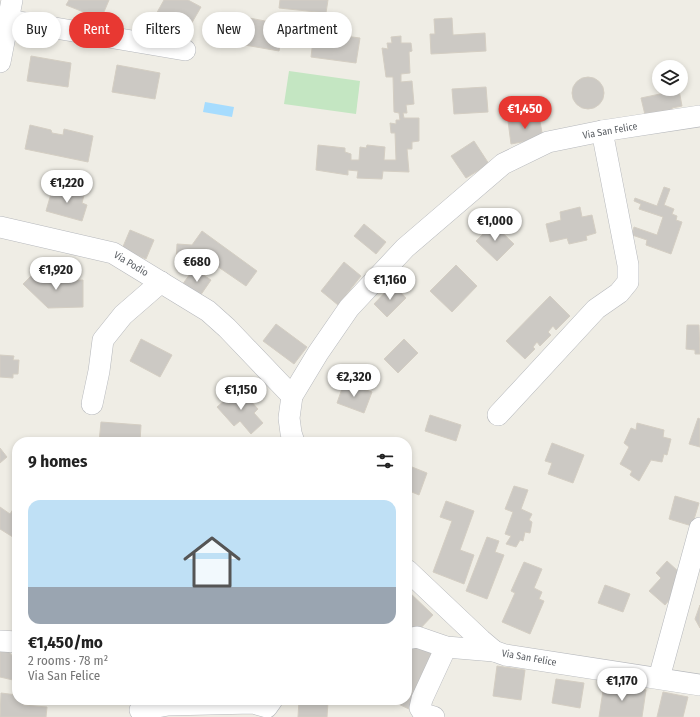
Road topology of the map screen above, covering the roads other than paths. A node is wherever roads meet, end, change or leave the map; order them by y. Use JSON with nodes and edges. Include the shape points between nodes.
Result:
{"nodes":[{"id":1,"x":10,"y":10,"type":"edge"},
{"id":2,"x":185,"y":50,"type":"dead end"},
{"id":3,"x":0,"y":62,"type":"edge"},
{"id":4,"x":700,"y":116,"type":"edge"},
{"id":5,"x":602,"y":131,"type":"junction"},
{"id":6,"x":0,"y":228,"type":"edge"},
{"id":7,"x":161,"y":282,"type":"junction"},
{"id":8,"x":292,"y":396,"type":"junction"},
{"id":9,"x":92,"y":404,"type":"dead end"},
{"id":10,"x":498,"y":415,"type":"dead end"},
{"id":11,"x":292,"y":437,"type":"edge"},
{"id":12,"x":700,"y":528,"type":"edge"},
{"id":13,"x":412,"y":575,"type":"edge"},
{"id":14,"x":412,"y":638,"type":"edge"},
{"id":15,"x":0,"y":641,"type":"edge"},
{"id":16,"x":12,"y":642,"type":"edge"},
{"id":17,"x":446,"y":647,"type":"junction"},
{"id":18,"x":494,"y":651,"type":"junction"},
{"id":19,"x":658,"y":678,"type":"junction"},
{"id":20,"x":700,"y":685,"type":"edge"},
{"id":21,"x":168,"y":705,"type":"edge"},
{"id":22,"x":259,"y":705,"type":"edge"},
{"id":23,"x":269,"y":708,"type":"edge"},
{"id":24,"x":140,"y":710,"type":"dead end"},
{"id":25,"x":434,"y":717,"type":"edge"}],
"edges":[{"from":1,"to":2,"type":"street"},
{"from":1,"to":3,"type":"street"},
{"from":4,"to":5,"type":"street","name":"Via San Felice"},
{"from":5,"to":8,"type":"street","name":"Via San Felice","via":[[548,142],[503,164],[405,248],[349,308]]},
{"from":5,"to":10,"type":"street","via":[[628,265],[628,282],[619,293],[596,309]]},
{"from":6,"to":7,"type":"street","name":"Via Podio","via":[[113,253]]},
{"from":7,"to":8,"type":"street","name":"Via Podio","via":[[208,311]]},
{"from":7,"to":9,"type":"street","via":[[123,315],[103,340]]},
{"from":8,"to":11,"type":"street","name":"Via San Felice","via":[[289,418]]},
{"from":12,"to":19,"type":"street"},
{"from":13,"to":18,"type":"street","name":"Via San Felice"},
{"from":14,"to":17,"type":"street","via":[[417,637]]},
{"from":15,"to":16,"type":"street"},
{"from":17,"to":18,"type":"street"},
{"from":17,"to":25,"type":"street","via":[[420,708],[424,714]]},
{"from":18,"to":19,"type":"street","name":"Via San Felice","via":[[505,655]]},
{"from":19,"to":20,"type":"street","name":"Via San Felice"},
{"from":21,"to":24,"type":"street"},
{"from":22,"to":23,"type":"street"}]}
